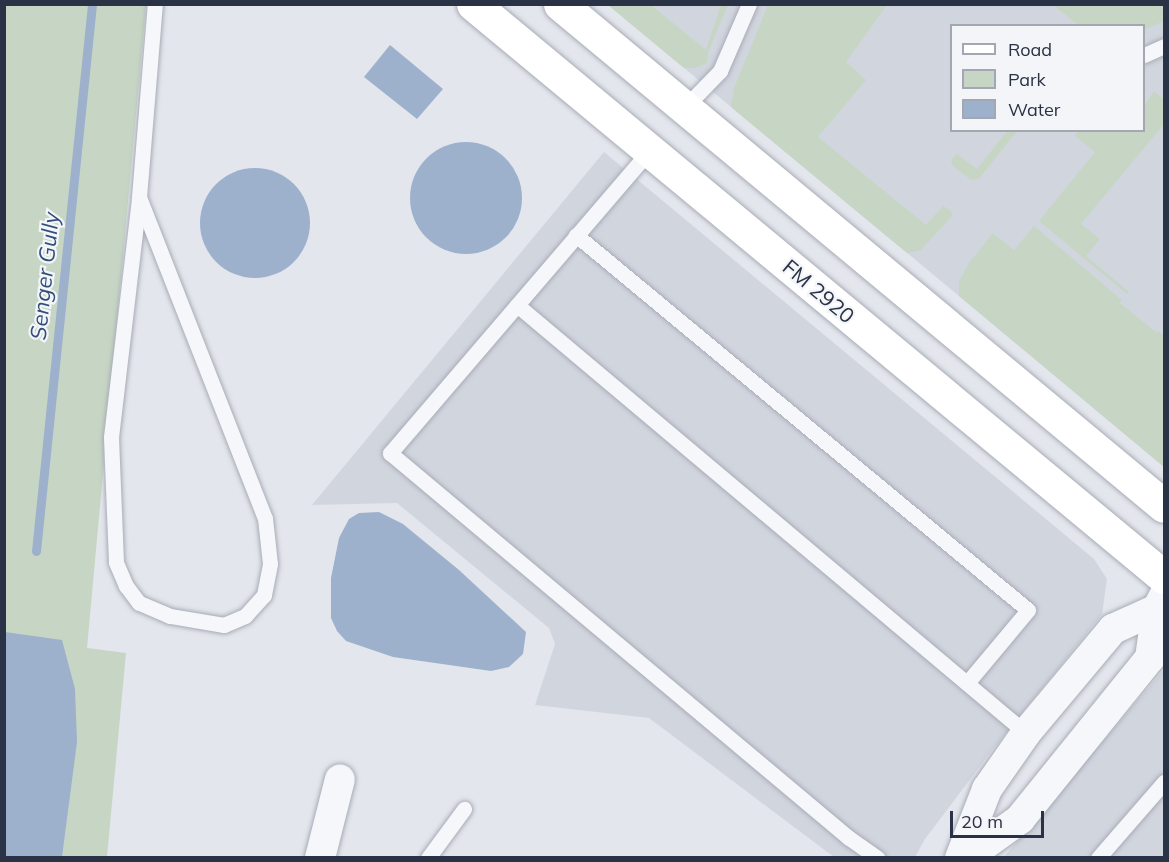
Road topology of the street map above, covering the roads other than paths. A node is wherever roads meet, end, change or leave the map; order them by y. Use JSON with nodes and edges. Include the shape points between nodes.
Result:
{"nodes":[{"id":1,"x":155,"y":4,"type":"edge"},
{"id":2,"x":473,"y":4,"type":"edge"},
{"id":3,"x":560,"y":4,"type":"edge"},
{"id":4,"x":749,"y":4,"type":"edge"},
{"id":5,"x":1164,"y":46,"type":"edge"},
{"id":6,"x":1145,"y":54,"type":"edge"},
{"id":7,"x":684,"y":108,"type":"junction"},
{"id":8,"x":649,"y":151,"type":"junction"},
{"id":9,"x":139,"y":197,"type":"junction"},
{"id":10,"x":576,"y":235,"type":"junction"},
{"id":11,"x":517,"y":304,"type":"junction"},
{"id":12,"x":1164,"y":506,"type":"edge"},
{"id":13,"x":1164,"y":577,"type":"edge"},
{"id":14,"x":1161,"y":603,"type":"edge"},
{"id":15,"x":967,"y":683,"type":"junction"},
{"id":16,"x":1026,"y":733,"type":"junction"},
{"id":17,"x":340,"y":779,"type":"dead end"},
{"id":18,"x":1164,"y":782,"type":"edge"},
{"id":19,"x":464,"y":810,"type":"dead end"},
{"id":20,"x":320,"y":858,"type":"edge"},
{"id":21,"x":428,"y":858,"type":"edge"},
{"id":22,"x":878,"y":858,"type":"edge"},
{"id":23,"x":960,"y":858,"type":"edge"},
{"id":24,"x":966,"y":858,"type":"edge"},
{"id":25,"x":1098,"y":858,"type":"edge"}],
"edges":[{"from":1,"to":9,"type":"lane"},
{"from":2,"to":8,"type":"main road","name":"FM 2920","number":"FM 2920"},
{"from":3,"to":7,"type":"main road"},
{"from":4,"to":7,"type":"lane","via":[[720,71]]},
{"from":5,"to":6,"type":"lane"},
{"from":7,"to":12,"type":"main road"},
{"from":8,"to":10,"type":"lane"},
{"from":8,"to":13,"type":"main road","name":"FM 2920","number":"FM 2920"},
{"from":9,"to":9,"type":"lane","via":[[111,437],[116,562],[126,586],[139,603],[170,616],[224,625],[245,616],[264,596],[270,564],[265,518]]},
{"from":10,"to":11,"type":"lane"},
{"from":10,"to":15,"type":"lane","via":[[1028,610]]},
{"from":11,"to":15,"type":"lane"},
{"from":11,"to":22,"type":"lane","via":[[390,453]]},
{"from":14,"to":16,"type":"street","via":[[1113,629]]},
{"from":14,"to":24,"type":"street","via":[[1150,658],[1020,819]]},
{"from":15,"to":16,"type":"lane"},
{"from":16,"to":23,"type":"street","via":[[987,789]]},
{"from":17,"to":20,"type":"street"},
{"from":18,"to":25,"type":"lane"},
{"from":19,"to":21,"type":"lane"}]}
